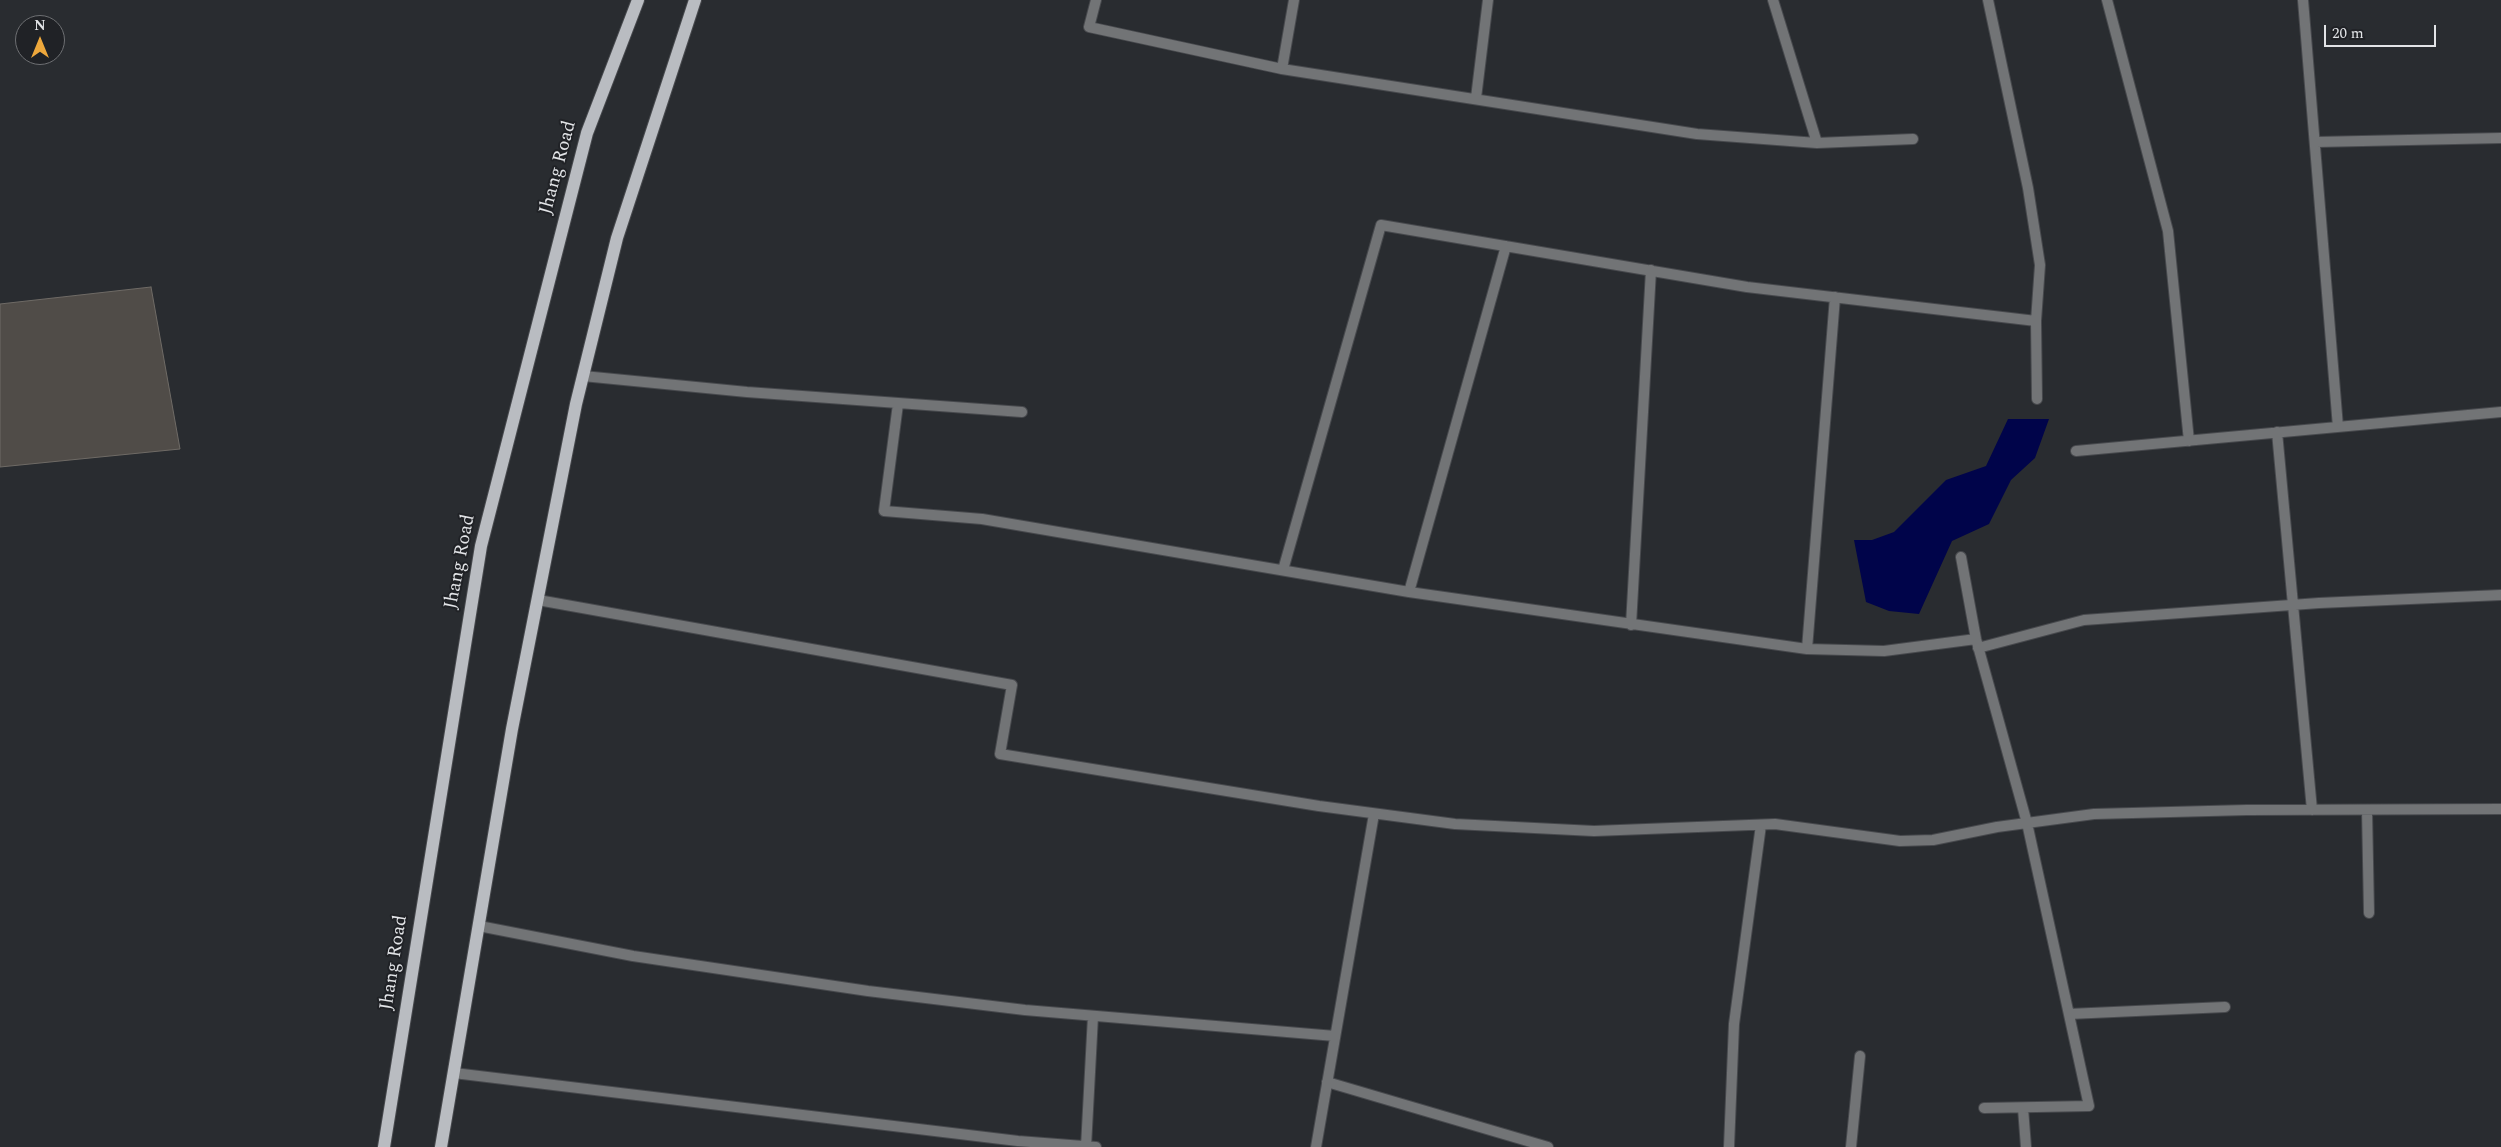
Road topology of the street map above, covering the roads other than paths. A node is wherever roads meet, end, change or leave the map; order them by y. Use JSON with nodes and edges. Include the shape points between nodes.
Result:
{"nodes":[{"id":1,"x":638,"y":0,"type":"edge"},
{"id":2,"x":695,"y":0,"type":"edge"},
{"id":3,"x":1096,"y":0,"type":"edge"},
{"id":4,"x":1294,"y":0,"type":"edge"},
{"id":5,"x":1488,"y":0,"type":"edge"},
{"id":6,"x":1773,"y":0,"type":"edge"},
{"id":7,"x":1988,"y":0,"type":"edge"},
{"id":8,"x":2107,"y":0,"type":"edge"},
{"id":9,"x":2303,"y":0,"type":"edge"},
{"id":10,"x":1282,"y":69,"type":"junction"},
{"id":11,"x":1476,"y":98,"type":"junction"},
{"id":12,"x":2501,"y":138,"type":"edge"},
{"id":13,"x":1913,"y":139,"type":"dead end"},
{"id":14,"x":2316,"y":142,"type":"junction"},
{"id":15,"x":1817,"y":143,"type":"junction"},
{"id":16,"x":1506,"y":246,"type":"junction"},
{"id":17,"x":1651,"y":270,"type":"junction"},
{"id":18,"x":1836,"y":297,"type":"junction"},
{"id":19,"x":2036,"y":321,"type":"junction"},
{"id":20,"x":583,"y":376,"type":"junction"},
{"id":21,"x":2037,"y":399,"type":"dead end"},
{"id":22,"x":898,"y":404,"type":"junction"},
{"id":23,"x":1022,"y":412,"type":"dead end"},
{"id":24,"x":2501,"y":412,"type":"edge"},
{"id":25,"x":2338,"y":427,"type":"junction"},
{"id":26,"x":2277,"y":432,"type":"junction"},
{"id":27,"x":2189,"y":441,"type":"junction"},
{"id":28,"x":2076,"y":451,"type":"dead end"},
{"id":29,"x":1961,"y":557,"type":"dead end"},
{"id":30,"x":1283,"y":570,"type":"junction"},
{"id":31,"x":1410,"y":592,"type":"junction"},
{"id":32,"x":2501,"y":595,"type":"edge"},
{"id":33,"x":538,"y":600,"type":"junction"},
{"id":34,"x":2294,"y":605,"type":"junction"},
{"id":35,"x":1631,"y":624,"type":"junction"},
{"id":36,"x":1977,"y":643,"type":"junction"},
{"id":37,"x":1807,"y":649,"type":"junction"},
{"id":38,"x":2501,"y":809,"type":"edge"},
{"id":39,"x":2312,"y":810,"type":"junction"},
{"id":40,"x":2366,"y":810,"type":"junction"},
{"id":41,"x":1374,"y":814,"type":"junction"},
{"id":42,"x":2027,"y":823,"type":"junction"},
{"id":43,"x":1761,"y":825,"type":"junction"},
{"id":44,"x":2369,"y":913,"type":"dead end"},
{"id":45,"x":479,"y":926,"type":"junction"},
{"id":46,"x":2225,"y":1007,"type":"dead end"},
{"id":47,"x":2069,"y":1014,"type":"junction"},
{"id":48,"x":1093,"y":1016,"type":"junction"},
{"id":49,"x":1335,"y":1036,"type":"junction"},
{"id":50,"x":1860,"y":1056,"type":"dead end"},
{"id":51,"x":454,"y":1073,"type":"junction"},
{"id":52,"x":1327,"y":1082,"type":"junction"},
{"id":53,"x":1984,"y":1108,"type":"dead end"},
{"id":54,"x":2023,"y":1108,"type":"junction"},
{"id":55,"x":384,"y":1147,"type":"edge"},
{"id":56,"x":441,"y":1147,"type":"edge"},
{"id":57,"x":1090,"y":1147,"type":"edge"},
{"id":58,"x":1316,"y":1147,"type":"edge"},
{"id":59,"x":1548,"y":1147,"type":"edge"},
{"id":60,"x":1729,"y":1147,"type":"edge"},
{"id":61,"x":1850,"y":1147,"type":"edge"},
{"id":62,"x":2026,"y":1147,"type":"edge"}],
"edges":[{"from":1,"to":55,"type":"main road","name":"Jhang Road","via":[[587,133],[480,546]]},
{"from":2,"to":20,"type":"main road","via":[[617,238]]},
{"from":3,"to":10,"type":"street","via":[[1089,27]]},
{"from":4,"to":10,"type":"street"},
{"from":5,"to":11,"type":"street"},
{"from":6,"to":15,"type":"street"},
{"from":7,"to":19,"type":"street","via":[[2028,188],[2040,265]]},
{"from":8,"to":27,"type":"street","via":[[2168,230]]},
{"from":9,"to":14,"type":"street"},
{"from":10,"to":11,"type":"street"},
{"from":11,"to":15,"type":"street","via":[[1698,134]]},
{"from":12,"to":14,"type":"street"},
{"from":13,"to":15,"type":"street"},
{"from":14,"to":25,"type":"street"},
{"from":16,"to":17,"type":"street"},
{"from":16,"to":30,"type":"street","via":[[1381,225]]},
{"from":16,"to":31,"type":"street"},
{"from":17,"to":18,"type":"street"},
{"from":17,"to":35,"type":"street"},
{"from":18,"to":19,"type":"street"},
{"from":18,"to":37,"type":"street"},
{"from":19,"to":21,"type":"street"},
{"from":20,"to":22,"type":"street"},
{"from":20,"to":33,"type":"main road"},
{"from":22,"to":23,"type":"street"},
{"from":22,"to":30,"type":"street","via":[[884,511],[982,519]]},
{"from":24,"to":25,"type":"street"},
{"from":25,"to":26,"type":"street"},
{"from":26,"to":27,"type":"street"},
{"from":26,"to":34,"type":"street"},
{"from":27,"to":28,"type":"street"},
{"from":29,"to":36,"type":"street"},
{"from":30,"to":31,"type":"street"},
{"from":31,"to":35,"type":"street"},
{"from":32,"to":34,"type":"street"},
{"from":33,"to":41,"type":"street","via":[[1012,685],[1000,754]]},
{"from":33,"to":45,"type":"main road","via":[[512,729]]},
{"from":34,"to":36,"type":"street","via":[[2084,620]]},
{"from":34,"to":39,"type":"street"},
{"from":35,"to":37,"type":"street"},
{"from":36,"to":37,"type":"street","via":[[1884,651]]},
{"from":36,"to":42,"type":"street"},
{"from":38,"to":40,"type":"street"},
{"from":39,"to":40,"type":"street"},
{"from":39,"to":42,"type":"street","via":[[2094,814]]},
{"from":40,"to":44,"type":"street"},
{"from":41,"to":43,"type":"street","via":[[1455,824],[1594,831]]},
{"from":41,"to":49,"type":"street"},
{"from":42,"to":43,"type":"street","via":[[1933,840],[1900,841],[1775,824]]},
{"from":42,"to":47,"type":"street"},
{"from":43,"to":60,"type":"street","via":[[1734,1024]]},
{"from":45,"to":48,"type":"street","via":[[653,959],[868,991]]},
{"from":45,"to":51,"type":"main road"},
{"from":46,"to":47,"type":"street"},
{"from":47,"to":54,"type":"street","via":[[2089,1106]]},
{"from":48,"to":49,"type":"street"},
{"from":48,"to":57,"type":"street"},
{"from":49,"to":52,"type":"street"},
{"from":50,"to":61,"type":"street"},
{"from":51,"to":56,"type":"main road"},
{"from":51,"to":57,"type":"street"},
{"from":52,"to":58,"type":"street"},
{"from":52,"to":59,"type":"street"},
{"from":53,"to":54,"type":"street"},
{"from":54,"to":62,"type":"street"}]}
